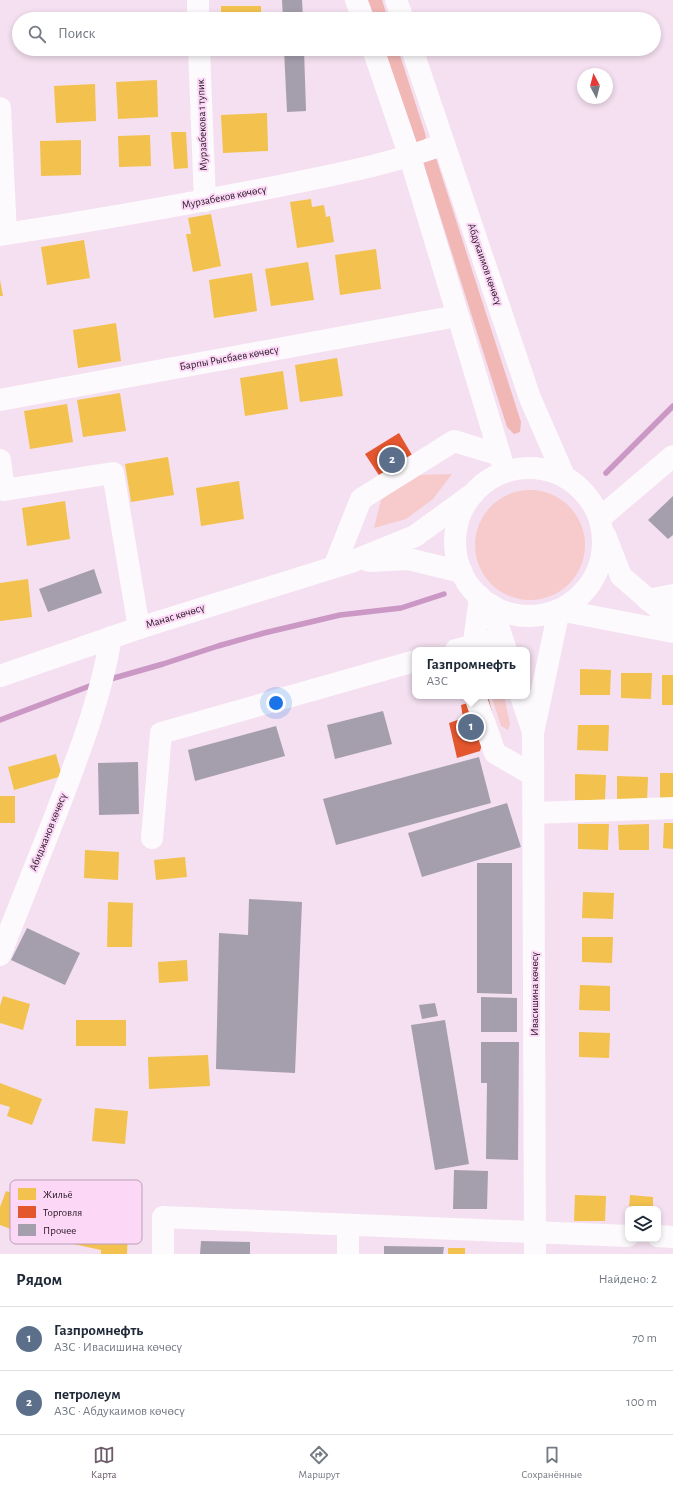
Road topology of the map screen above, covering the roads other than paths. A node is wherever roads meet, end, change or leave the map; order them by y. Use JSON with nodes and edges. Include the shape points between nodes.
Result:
{"nodes":[{"id":1,"x":198,"y":0,"type":"edge"},
{"id":2,"x":356,"y":0,"type":"edge"},
{"id":3,"x":396,"y":0,"type":"edge"},
{"id":4,"x":198,"y":12,"type":"edge"},
{"id":5,"x":360,"y":12,"type":"edge"},
{"id":6,"x":400,"y":12,"type":"edge"},
{"id":7,"x":200,"y":56,"type":"edge"},
{"id":8,"x":375,"y":56,"type":"edge"},
{"id":9,"x":414,"y":56,"type":"edge"},
{"id":10,"x":0,"y":108,"type":"edge"},
{"id":11,"x":444,"y":144,"type":"junction"},
{"id":12,"x":410,"y":157,"type":"junction"},
{"id":13,"x":205,"y":201,"type":"junction"},
{"id":14,"x":3,"y":234,"type":"edge"},
{"id":15,"x":457,"y":316,"type":"junction"},
{"id":16,"x":0,"y":400,"type":"edge"},
{"id":17,"x":673,"y":456,"type":"edge"},
{"id":18,"x":0,"y":460,"type":"edge"},
{"id":19,"x":503,"y":464,"type":"junction"},
{"id":20,"x":564,"y":476,"type":"junction"},
{"id":21,"x":474,"y":493,"type":"junction"},
{"id":22,"x":601,"y":524,"type":"junction"},
{"id":23,"x":343,"y":564,"type":"junction"},
{"id":24,"x":462,"y":572,"type":"junction"},
{"id":25,"x":673,"y":595,"type":"edge"},
{"id":26,"x":648,"y":600,"type":"junction"},
{"id":27,"x":486,"y":601,"type":"junction"},
{"id":28,"x":559,"y":610,"type":"junction"},
{"id":29,"x":673,"y":621,"type":"edge"},
{"id":30,"x":139,"y":628,"type":"junction"},
{"id":31,"x":673,"y":632,"type":"edge"},
{"id":32,"x":111,"y":637,"type":"junction"},
{"id":33,"x":504,"y":644,"type":"edge"},
{"id":34,"x":469,"y":647,"type":"edge"},
{"id":35,"x":482,"y":647,"type":"edge"},
{"id":36,"x":412,"y":662,"type":"edge"},
{"id":37,"x":0,"y":676,"type":"edge"},
{"id":38,"x":476,"y":699,"type":"edge"},
{"id":39,"x":522,"y":699,"type":"edge"},
{"id":40,"x":533,"y":733,"type":"junction"},
{"id":41,"x":534,"y":775,"type":"junction"},
{"id":42,"x":673,"y":808,"type":"edge"},
{"id":43,"x":534,"y":813,"type":"junction"},
{"id":44,"x":152,"y":838,"type":"dead end"},
{"id":45,"x":0,"y":955,"type":"edge"},
{"id":46,"x":348,"y":1225,"type":"junction"},
{"id":47,"x":625,"y":1236,"type":"edge"},
{"id":48,"x":661,"y":1236,"type":"edge"},
{"id":49,"x":673,"y":1237,"type":"edge"},
{"id":50,"x":535,"y":1244,"type":"edge"},
{"id":51,"x":163,"y":1254,"type":"edge"},
{"id":52,"x":348,"y":1254,"type":"edge"}],
"edges":[{"from":1,"to":4,"type":"street"},
{"from":2,"to":5,"type":"street"},
{"from":3,"to":6,"type":"street"},
{"from":7,"to":13,"type":"street","name":"Мурзабекова 1 тупик"},
{"from":8,"to":12,"type":"street"},
{"from":9,"to":11,"type":"street","name":"Абдукаимов көчөсү"},
{"from":10,"to":14,"type":"street"},
{"from":11,"to":12,"type":"street","name":"Мурзабеков көчөсү"},
{"from":11,"to":20,"type":"street","name":"Абдукаимов көчөсү","via":[[530,398]]},
{"from":12,"to":13,"type":"street","name":"Мурзабеков көчөсү","via":[[361,170]]},
{"from":12,"to":15,"type":"street"},
{"from":13,"to":14,"type":"street","name":"Мурзабеков көчөсү"},
{"from":15,"to":16,"type":"street","name":"Барпы Рысбаев көчөсү"},
{"from":15,"to":19,"type":"street"},
{"from":17,"to":22,"type":"street"},
{"from":18,"to":30,"type":"street","via":[[4,490],[113,473]]},
{"from":19,"to":20,"type":"street","via":[[535,468]]},
{"from":19,"to":21,"type":"street"},
{"from":19,"to":23,"type":"street","via":[[454,441],[361,499]]},
{"from":20,"to":22,"type":"street","via":[[592,501]]},
{"from":21,"to":23,"type":"street","via":[[414,536]]},
{"from":21,"to":24,"type":"street","via":[[464,506],[458,522],[456,545]]},
{"from":22,"to":26,"type":"street","via":[[620,576]]},
{"from":22,"to":28,"type":"street","via":[[603,555],[595,578],[579,597]]},
{"from":23,"to":24,"type":"street","via":[[408,559]]},
{"from":23,"to":30,"type":"street","name":"Манас көчөсү"},
{"from":24,"to":27,"type":"street","via":[[470,586]]},
{"from":25,"to":26,"type":"street"},
{"from":26,"to":29,"type":"street"},
{"from":27,"to":28,"type":"street","via":[[513,614],[536,616]]},
{"from":27,"to":33,"type":"street"},
{"from":27,"to":34,"type":"street"},
{"from":28,"to":31,"type":"street"},
{"from":28,"to":40,"type":"street"},
{"from":30,"to":32,"type":"street","name":"Манас көчөсү"},
{"from":32,"to":37,"type":"street","name":"Манас көчөсү"},
{"from":32,"to":45,"type":"street","name":"Абиджанов көчөсү","via":[[95,709]]},
{"from":33,"to":35,"type":"street"},
{"from":36,"to":44,"type":"street","via":[[161,734]]},
{"from":38,"to":41,"type":"street","via":[[495,753]]},
{"from":39,"to":40,"type":"street"},
{"from":40,"to":41,"type":"street","name":"Ивасишина көчөсү"},
{"from":41,"to":43,"type":"street","name":"Ивасишина көчөсү"},
{"from":42,"to":43,"type":"street"},
{"from":43,"to":50,"type":"street","name":"Ивасишина көчөсү"},
{"from":46,"to":50,"type":"street"},
{"from":46,"to":51,"type":"street","via":[[164,1217]]},
{"from":46,"to":52,"type":"street"},
{"from":47,"to":50,"type":"street"},
{"from":48,"to":49,"type":"street"}]}
